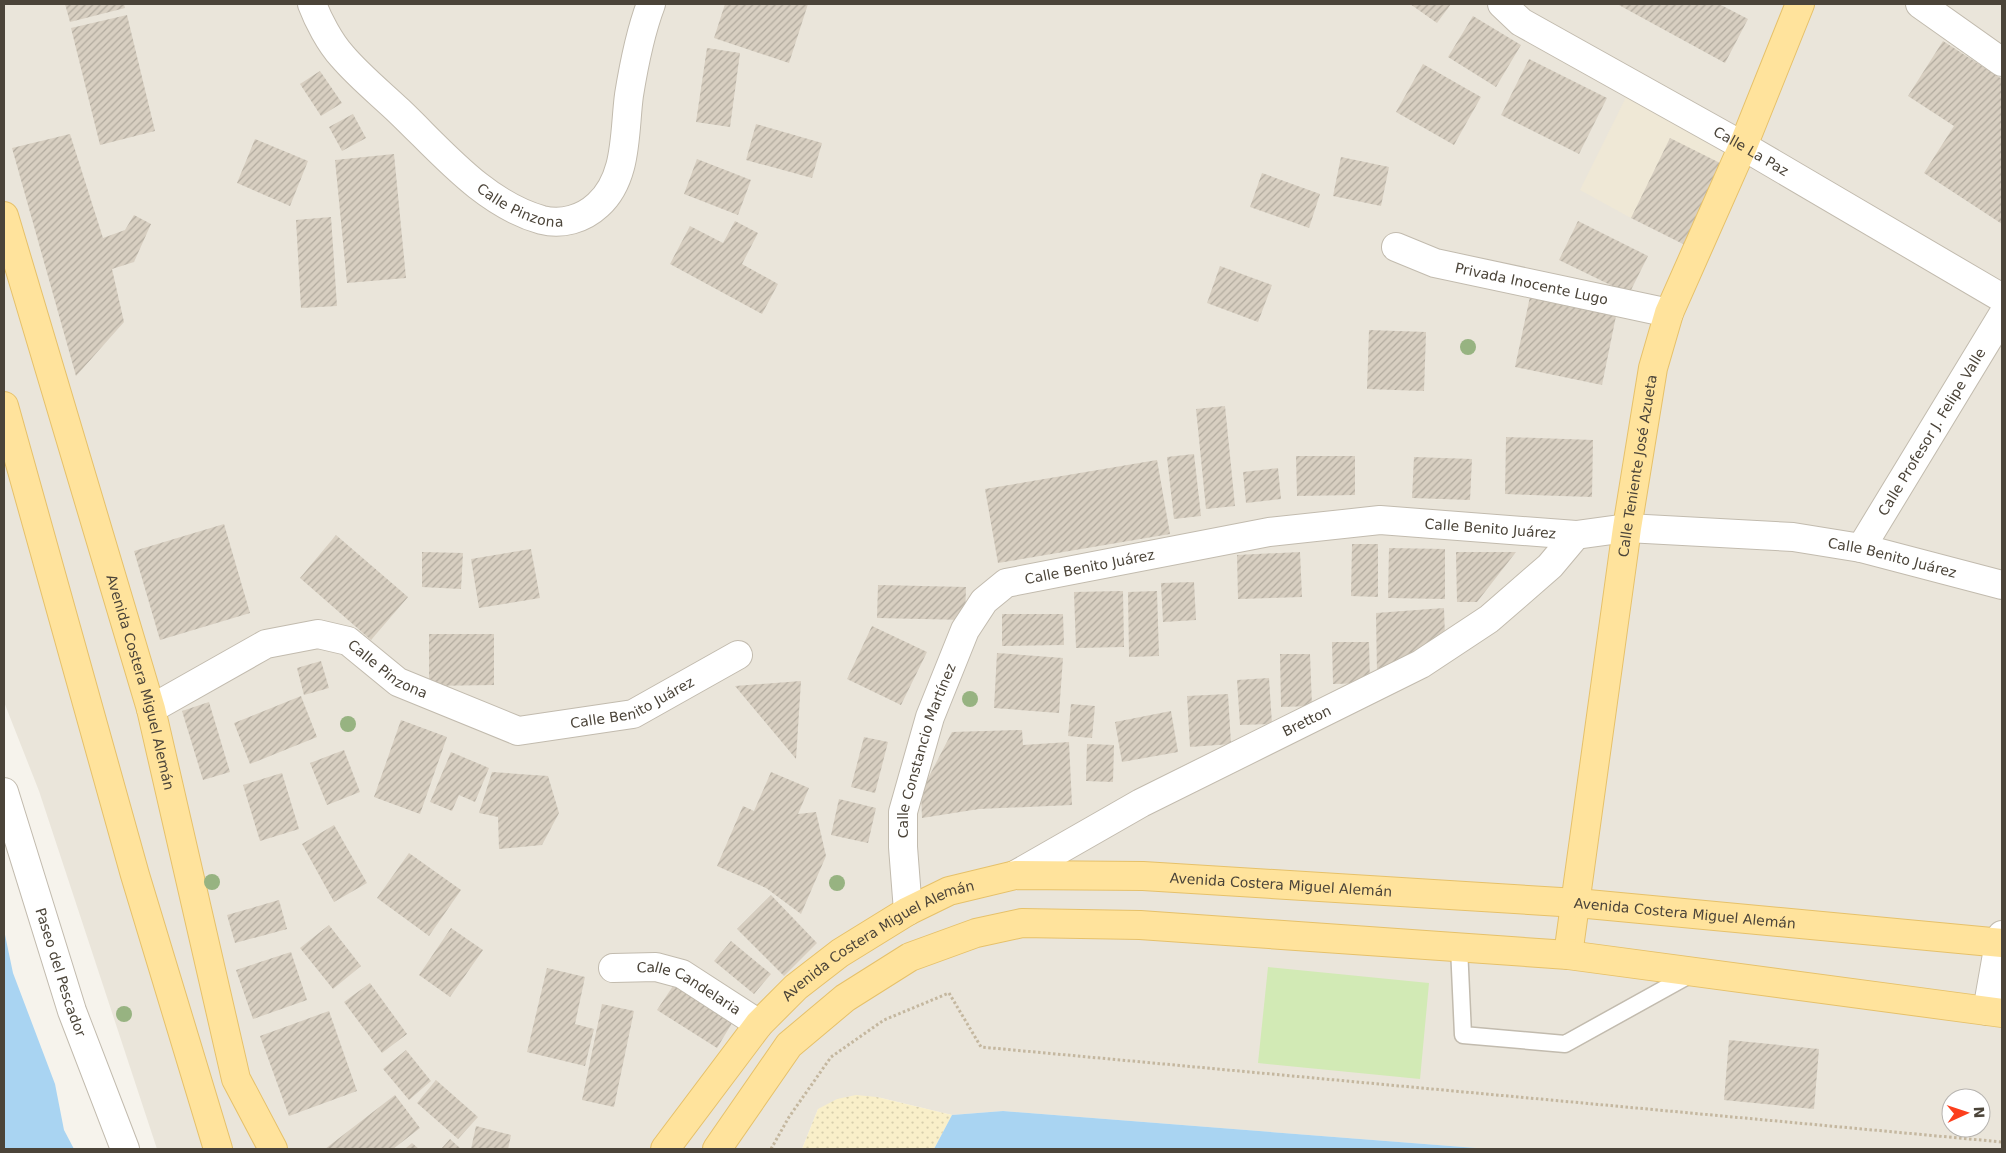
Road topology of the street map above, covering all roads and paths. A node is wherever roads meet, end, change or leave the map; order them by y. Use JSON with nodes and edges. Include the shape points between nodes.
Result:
{"nodes":[{"id":1,"x":312,"y":4,"type":"edge"},
{"id":2,"x":652,"y":4,"type":"edge"},
{"id":3,"x":1502,"y":4,"type":"edge"},
{"id":4,"x":1800,"y":4,"type":"edge"},
{"id":5,"x":1920,"y":4,"type":"edge"},
{"id":6,"x":2002,"y":62,"type":"edge"},
{"id":7,"x":1743,"y":146,"type":"junction"},
{"id":8,"x":4,"y":216,"type":"edge"},
{"id":9,"x":1396,"y":247,"type":"dead end"},
{"id":10,"x":2002,"y":298,"type":"edge"},
{"id":11,"x":1669,"y":313,"type":"junction"},
{"id":12,"x":2002,"y":316,"type":"edge"},
{"id":13,"x":4,"y":406,"type":"edge"},
{"id":14,"x":1627,"y":528,"type":"junction"},
{"id":15,"x":1576,"y":535,"type":"junction"},
{"id":16,"x":1861,"y":548,"type":"junction"},
{"id":17,"x":2002,"y":585,"type":"edge"},
{"id":18,"x":984,"y":601,"type":"joint"},
{"id":19,"x":738,"y":655,"type":"dead end"},
{"id":20,"x":151,"y":709,"type":"junction"},
{"id":21,"x":518,"y":731,"type":"joint"},
{"id":22,"x":4,"y":792,"type":"edge"},
{"id":23,"x":1015,"y":875,"type":"junction"},
{"id":24,"x":1577,"y":903,"type":"junction"},
{"id":25,"x":908,"y":911,"type":"junction"},
{"id":26,"x":2001,"y":940,"type":"edge"},
{"id":27,"x":1459,"y":947,"type":"junction"},
{"id":28,"x":1568,"y":955,"type":"junction"},
{"id":29,"x":613,"y":968,"type":"dead end"},
{"id":30,"x":1696,"y":972,"type":"junction"},
{"id":31,"x":1995,"y":1012,"type":"edge"},
{"id":32,"x":759,"y":1024,"type":"junction"},
{"id":33,"x":2002,"y":1142,"type":"edge"},
{"id":34,"x":125,"y":1149,"type":"edge"},
{"id":35,"x":218,"y":1149,"type":"edge"},
{"id":36,"x":273,"y":1149,"type":"edge"},
{"id":37,"x":665,"y":1149,"type":"edge"},
{"id":38,"x":717,"y":1149,"type":"edge"},
{"id":39,"x":771,"y":1149,"type":"edge"}],
"edges":[{"from":1,"to":2,"type":"street","name":"Calle Pinzona","via":[[341,55],[472,181],[508,206],[542,220],[565,222],[598,205],[612,188],[621,165],[640,32]]},
{"from":3,"to":7,"type":"street","name":"Calle La Paz","via":[[1521,22]]},
{"from":4,"to":7,"type":"main road","name":"Calle Teniente José Azueta"},
{"from":5,"to":6,"type":"street"},
{"from":7,"to":10,"type":"street","name":"Calle La Paz"},
{"from":7,"to":11,"type":"main road","name":"Calle Teniente José Azueta"},
{"from":8,"to":20,"type":"main road","name":"Avenida Costera Miguel Alemán"},
{"from":9,"to":11,"type":"street","name":"Privada Inocente Lugo","via":[[1435,263]]},
{"from":11,"to":14,"type":"main road","name":"Calle Teniente José Azueta","via":[[1653,368]]},
{"from":12,"to":16,"type":"street","name":"Calle Profesor J. Felipe Valle"},
{"from":13,"to":35,"type":"main road","via":[[135,875]]},
{"from":14,"to":15,"type":"street","name":"Calle Benito Juárez"},
{"from":14,"to":16,"type":"street","name":"Calle Benito Juárez","via":[[1792,537]]},
{"from":14,"to":24,"type":"main road","name":"Calle Teniente José Azueta"},
{"from":15,"to":18,"type":"street","name":"Calle Benito Juárez","via":[[1380,520],[1269,532],[1006,584]]},
{"from":15,"to":23,"type":"street","name":"Bretton","via":[[1550,566],[1489,619],[1421,664],[1141,803]]},
{"from":16,"to":17,"type":"street","name":"Calle Benito Juárez"},
{"from":18,"to":25,"type":"street","name":"Calle Constancio Martínez","via":[[965,630],[930,717],[903,812]]},
{"from":19,"to":21,"type":"street","name":"Calle Benito Juárez","via":[[633,714]]},
{"from":20,"to":21,"type":"street","name":"Calle Pinzona","via":[[266,644],[318,634],[348,641],[398,682]]},
{"from":20,"to":36,"type":"main road","name":"Avenida Costera Miguel Alemán","via":[[236,1079]]},
{"from":22,"to":34,"type":"street","name":"Paseo del Pescador","via":[[72,1011]]},
{"from":23,"to":24,"type":"main road","name":"Avenida Costera Miguel Alemán","via":[[1142,876]]},
{"from":23,"to":25,"type":"main road","name":"Avenida Costera Miguel Alemán","via":[[949,891]]},
{"from":24,"to":26,"type":"main road","name":"Avenida Costera Miguel Alemán"},
{"from":24,"to":28,"type":"main road","name":"Calle Teniente José Azueta"},
{"from":25,"to":32,"type":"main road","name":"Avenida Costera Miguel Alemán","via":[[840,953],[796,987]]},
{"from":26,"to":31,"type":"street"},
{"from":27,"to":28,"type":"main road","name":"Avenida Costera Miguel Alemán"},
{"from":27,"to":30,"type":"lane","via":[[1463,1035],[1565,1044]]},
{"from":27,"to":38,"type":"main road","name":"Avenida Costera Miguel Alemán","via":[[1140,925],[1022,923],[976,933],[910,957],[845,998],[789,1045]]},
{"from":28,"to":30,"type":"main road","name":"Avenida Costera Miguel Alemán"},
{"from":29,"to":32,"type":"street","name":"Calle Candelaria","via":[[656,967],[682,974]]},
{"from":30,"to":31,"type":"main road","name":"Avenida Costera Miguel Alemán"},
{"from":32,"to":37,"type":"main road","name":"Avenida Costera Miguel Alemán"},
{"from":33,"to":39,"type":"path","via":[[981,1047],[949,993],[884,1020],[831,1057]]}]}
